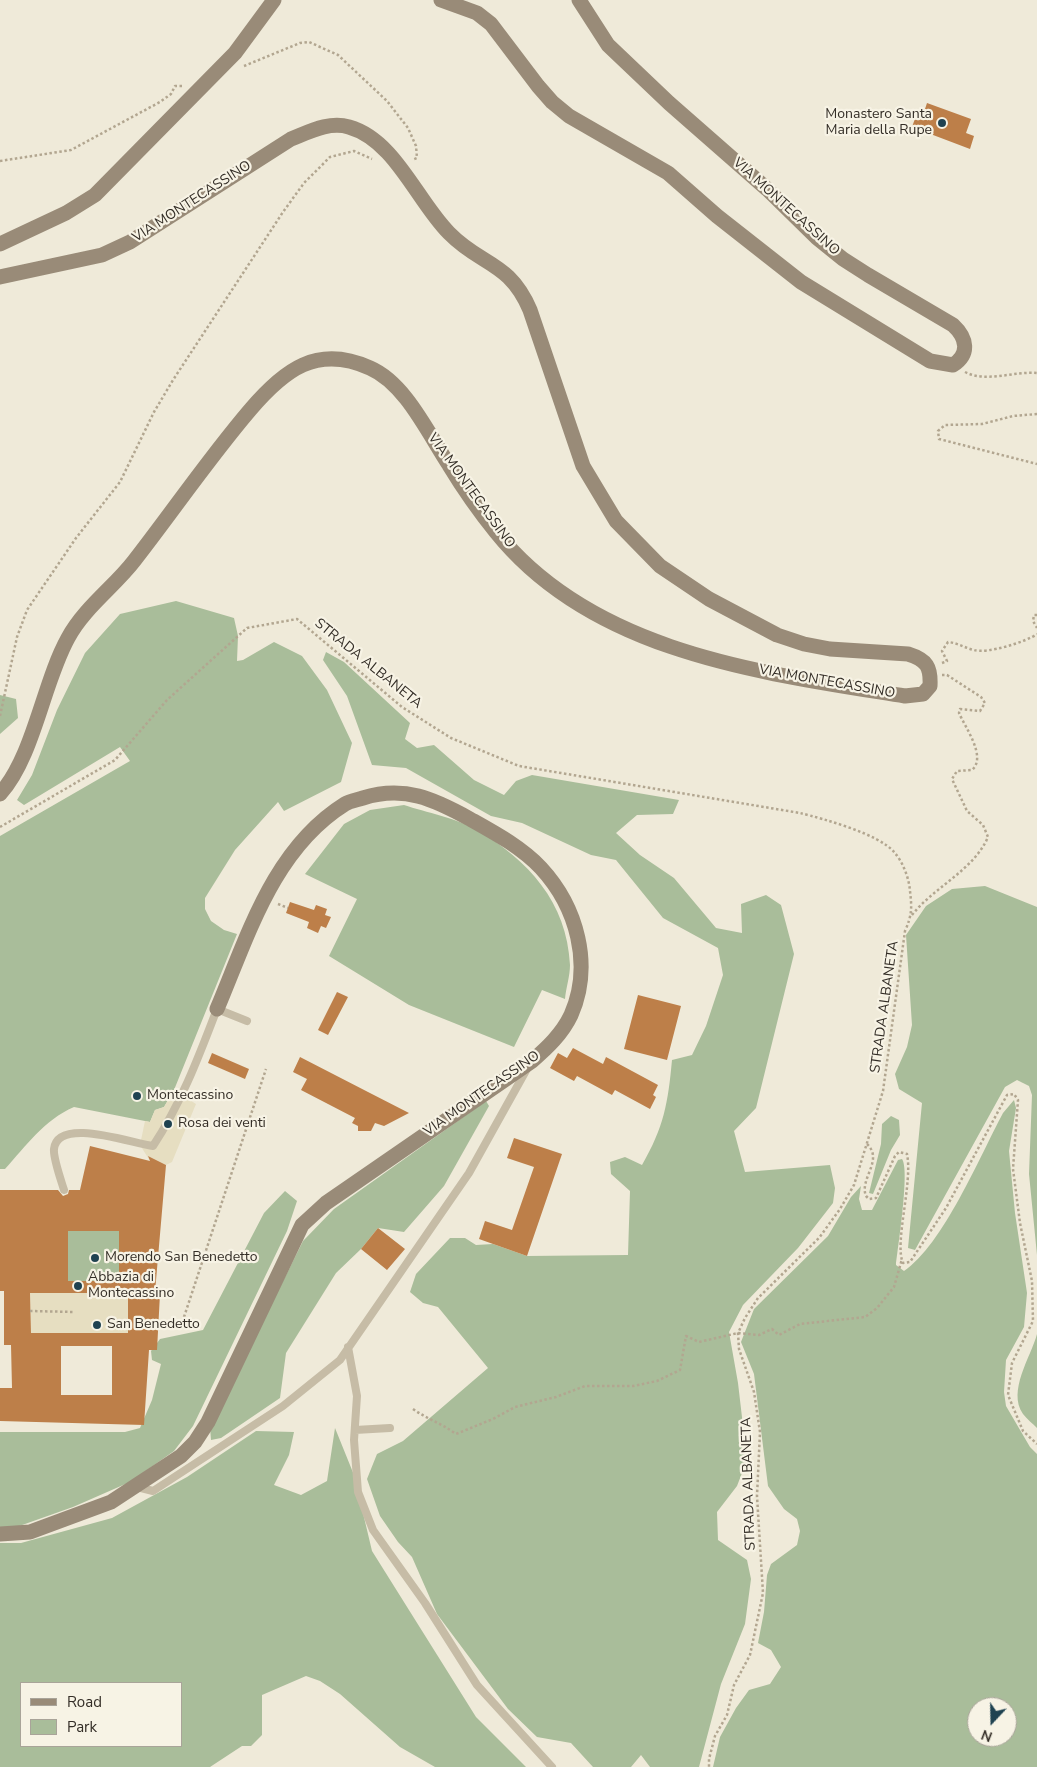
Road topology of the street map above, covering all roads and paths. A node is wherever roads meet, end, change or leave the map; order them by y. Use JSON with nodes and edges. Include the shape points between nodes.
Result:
{"nodes":[{"id":1,"x":274,"y":0,"type":"edge"},
{"id":2,"x":441,"y":0,"type":"edge"},
{"id":3,"x":579,"y":0,"type":"edge"},
{"id":4,"x":240,"y":69,"type":"dead end"},
{"id":5,"x":197,"y":90,"type":"junction"},
{"id":6,"x":388,"y":153,"type":"junction"},
{"id":7,"x":410,"y":160,"type":"dead end"},
{"id":8,"x":0,"y":161,"type":"edge"},
{"id":9,"x":0,"y":244,"type":"edge"},
{"id":10,"x":0,"y":277,"type":"edge"},
{"id":11,"x":953,"y":365,"type":"junction"},
{"id":12,"x":1037,"y":373,"type":"edge"},
{"id":13,"x":1037,"y":414,"type":"edge"},
{"id":14,"x":1037,"y":464,"type":"edge"},
{"id":15,"x":1037,"y":616,"type":"edge"},
{"id":16,"x":1037,"y":628,"type":"edge"},
{"id":17,"x":1037,"y":634,"type":"edge"},
{"id":18,"x":936,"y":675,"type":"junction"},
{"id":19,"x":0,"y":716,"type":"edge"},
{"id":20,"x":0,"y":794,"type":"edge"},
{"id":21,"x":0,"y":827,"type":"edge"},
{"id":22,"x":912,"y":915,"type":"junction"},
{"id":23,"x":217,"y":1009,"type":"junction"},
{"id":24,"x":247,"y":1021,"type":"dead end"},
{"id":25,"x":532,"y":1061,"type":"junction"},
{"id":26,"x":266,"y":1069,"type":"dead end"},
{"id":27,"x":867,"y":1144,"type":"junction"},
{"id":28,"x":64,"y":1190,"type":"dead end"},
{"id":29,"x":902,"y":1259,"type":"junction"},
{"id":30,"x":30,"y":1311,"type":"dead end"},
{"id":31,"x":75,"y":1312,"type":"dead end"},
{"id":32,"x":184,"y":1316,"type":"dead end"},
{"id":33,"x":738,"y":1333,"type":"junction"},
{"id":34,"x":348,"y":1347,"type":"junction"},
{"id":35,"x":412,"y":1409,"type":"dead end"},
{"id":36,"x":390,"y":1428,"type":"dead end"},
{"id":37,"x":355,"y":1430,"type":"junction"},
{"id":38,"x":1037,"y":1444,"type":"edge"},
{"id":39,"x":137,"y":1487,"type":"junction"},
{"id":40,"x":0,"y":1534,"type":"edge"},
{"id":41,"x":552,"y":1767,"type":"edge"},
{"id":42,"x":709,"y":1767,"type":"edge"}],
"edges":[{"from":1,"to":5,"type":"street","via":[[235,53]]},
{"from":2,"to":11,"type":"street","via":[[477,12],[491,24],[552,102],[595,132],[668,173],[801,282],[930,361]]},
{"from":3,"to":11,"type":"street","name":"VIA MONTECASSINO","via":[[608,45],[817,238],[843,259],[953,324],[961,332],[966,350],[962,359]]},
{"from":4,"to":7,"type":"path","via":[[309,42],[338,55],[387,101],[408,128],[417,158]]},
{"from":5,"to":8,"type":"path","via":[[175,86],[171,94],[160,102],[72,150]]},
{"from":5,"to":9,"type":"street","via":[[94,195],[66,213]]},
{"from":6,"to":10,"type":"street","name":"VIA MONTECASSINO","via":[[367,135],[349,127],[334,125],[315,129],[291,139],[244,167],[130,242],[102,255]]},
{"from":6,"to":18,"type":"street","name":"VIA MONTECASSINO","via":[[449,233],[467,249],[502,270],[523,294],[583,466],[612,515],[660,566],[709,600],[778,635],[830,649],[908,654],[928,664]]},
{"from":6,"to":19,"type":"path","via":[[384,164],[354,150],[330,157],[304,183],[283,212],[173,380],[120,482],[76,538],[27,610],[17,637]]},
{"from":11,"to":12,"type":"path","via":[[974,376]]},
{"from":13,"to":14,"type":"path","via":[[982,424],[945,425],[938,431],[939,439]]},
{"from":15,"to":16,"type":"path","via":[[1033,621]]},
{"from":17,"to":18,"type":"path","via":[[988,650],[975,651],[948,642],[942,651],[947,661],[939,664]]},
{"from":18,"to":20,"type":"street","name":"VIA MONTECASSINO","via":[[923,694],[905,696],[744,667],[635,633],[553,588],[521,560],[458,479],[404,395],[389,379],[370,368],[341,359],[314,360],[294,368],[279,379],[250,410],[132,564],[70,635],[56,663],[18,765]]},
{"from":18,"to":22,"type":"path","via":[[947,675],[985,703],[980,711],[960,709],[976,750],[976,763],[972,770],[956,771],[952,779],[967,811],[983,824],[988,837],[974,857],[921,903]]},
{"from":21,"to":22,"type":"path","name":"STRADA ALBANETA","via":[[115,760],[167,700],[246,628],[297,619],[402,707],[452,738],[519,766],[800,812],[874,839],[894,851],[905,870]]},
{"from":22,"to":27,"type":"path","name":"STRADA ALBANETA","via":[[905,931],[883,1092]]},
{"from":23,"to":24,"type":"lane"},
{"from":23,"to":25,"type":"street","name":"VIA MONTECASSINO","via":[[265,897],[286,861],[309,832],[346,803],[395,791],[428,798],[502,836],[541,868],[568,905],[580,958],[577,998],[562,1030]]},
{"from":23,"to":28,"type":"lane","via":[[199,1058],[153,1146],[85,1132],[63,1135],[54,1149]]},
{"from":25,"to":34,"type":"lane","via":[[469,1173]]},
{"from":25,"to":39,"type":"street","name":"VIA MONTECASSINO","via":[[312,1214],[302,1225],[208,1422],[181,1456]]},
{"from":26,"to":32,"type":"path"},
{"from":27,"to":29,"type":"path","via":[[874,1159],[865,1186],[869,1199],[876,1198],[895,1156],[899,1152],[907,1154],[908,1191]]},
{"from":27,"to":33,"type":"path","name":"STRADA ALBANETA","via":[[854,1185],[840,1209],[819,1238],[758,1298]]},
{"from":29,"to":33,"type":"path","via":[[894,1287],[877,1308],[864,1317],[800,1324],[779,1335],[772,1329],[759,1335]]},
{"from":29,"to":38,"type":"path","via":[[905,1263],[915,1257],[946,1208],[1007,1095],[1014,1094],[1020,1103],[1012,1168],[1032,1281],[1033,1321],[1012,1363],[1008,1395],[1023,1430]]},
{"from":30,"to":31,"type":"path"},
{"from":33,"to":35,"type":"path","via":[[700,1342],[686,1336],[680,1370],[657,1381],[633,1386],[585,1386],[556,1397],[515,1406],[456,1434],[440,1422],[428,1420]]},
{"from":33,"to":42,"type":"path","name":"STRADA ALBANETA","via":[[739,1349],[754,1392],[760,1432],[757,1496],[763,1593],[750,1655],[734,1684],[727,1715],[713,1744]]},
{"from":34,"to":37,"type":"lane","via":[[357,1396]]},
{"from":34,"to":39,"type":"lane","via":[[340,1360],[283,1406],[153,1491]]},
{"from":36,"to":37,"type":"lane"},
{"from":37,"to":41,"type":"lane","via":[[358,1492],[373,1530],[425,1603],[477,1685]]},
{"from":39,"to":40,"type":"street","name":"VIA MONTECASSINO","via":[[111,1502],[30,1532]]}]}
